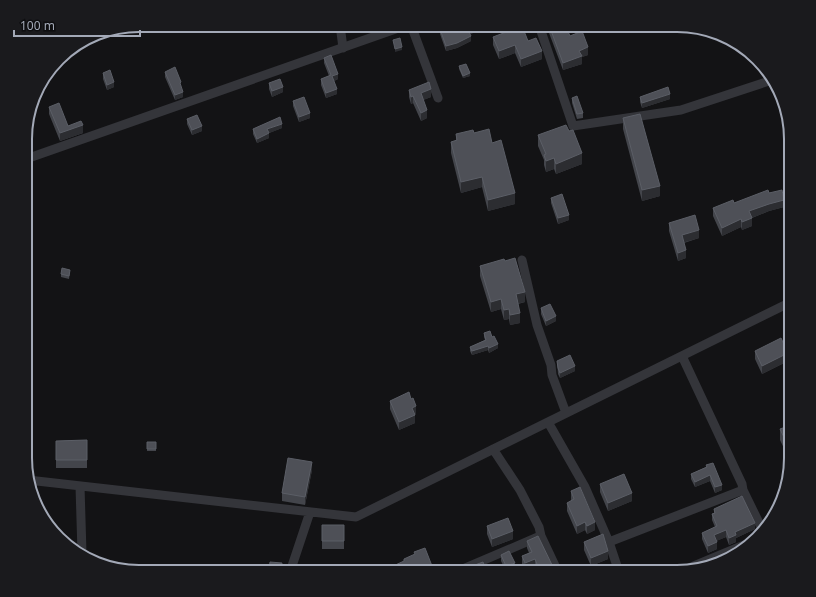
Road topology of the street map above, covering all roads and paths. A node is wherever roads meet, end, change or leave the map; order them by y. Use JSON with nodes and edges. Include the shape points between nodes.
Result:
{"nodes":[{"id":1,"x":341,"y":32,"type":"edge"},
{"id":2,"x":388,"y":32,"type":"edge"},
{"id":3,"x":414,"y":32,"type":"edge"},
{"id":4,"x":541,"y":32,"type":"edge"},
{"id":5,"x":343,"y":48,"type":"junction"},
{"id":6,"x":767,"y":81,"type":"edge"},
{"id":7,"x":438,"y":98,"type":"dead end"},
{"id":8,"x":32,"y":157,"type":"edge"},
{"id":9,"x":522,"y":260,"type":"dead end"},
{"id":10,"x":784,"y":305,"type":"edge"},
{"id":11,"x":682,"y":356,"type":"junction"},
{"id":12,"x":566,"y":413,"type":"junction"},
{"id":13,"x":548,"y":422,"type":"junction"},
{"id":14,"x":493,"y":449,"type":"junction"},
{"id":15,"x":35,"y":481,"type":"edge"},
{"id":16,"x":80,"y":486,"type":"junction"},
{"id":17,"x":743,"y":490,"type":"junction"},
{"id":18,"x":310,"y":512,"type":"junction"},
{"id":19,"x":760,"y":526,"type":"edge"},
{"id":20,"x":541,"y":536,"type":"junction"},
{"id":21,"x":608,"y":542,"type":"junction"},
{"id":22,"x":82,"y":549,"type":"edge"},
{"id":23,"x":729,"y":552,"type":"edge"},
{"id":24,"x":713,"y":559,"type":"edge"},
{"id":25,"x":292,"y":565,"type":"edge"},
{"id":26,"x":473,"y":565,"type":"edge"},
{"id":27,"x":555,"y":565,"type":"edge"},
{"id":28,"x":616,"y":565,"type":"edge"}],
"edges":[{"from":1,"to":5,"type":"street"},
{"from":2,"to":5,"type":"street"},
{"from":3,"to":7,"type":"street"},
{"from":4,"to":6,"type":"street","via":[[573,126],[681,110]]},
{"from":5,"to":8,"type":"street"},
{"from":9,"to":12,"type":"street","via":[[537,325]]},
{"from":10,"to":11,"type":"street"},
{"from":11,"to":12,"type":"street"},
{"from":11,"to":17,"type":"street"},
{"from":12,"to":13,"type":"street"},
{"from":13,"to":14,"type":"street"},
{"from":13,"to":21,"type":"street","via":[[585,487]]},
{"from":14,"to":18,"type":"street","via":[[356,517]]},
{"from":14,"to":20,"type":"street","via":[[520,490]]},
{"from":15,"to":16,"type":"street"},
{"from":16,"to":18,"type":"street"},
{"from":16,"to":22,"type":"street"},
{"from":17,"to":19,"type":"street"},
{"from":17,"to":21,"type":"street"},
{"from":18,"to":25,"type":"street"},
{"from":20,"to":26,"type":"street"},
{"from":20,"to":27,"type":"street"},
{"from":21,"to":28,"type":"street"},
{"from":23,"to":24,"type":"street"}]}
